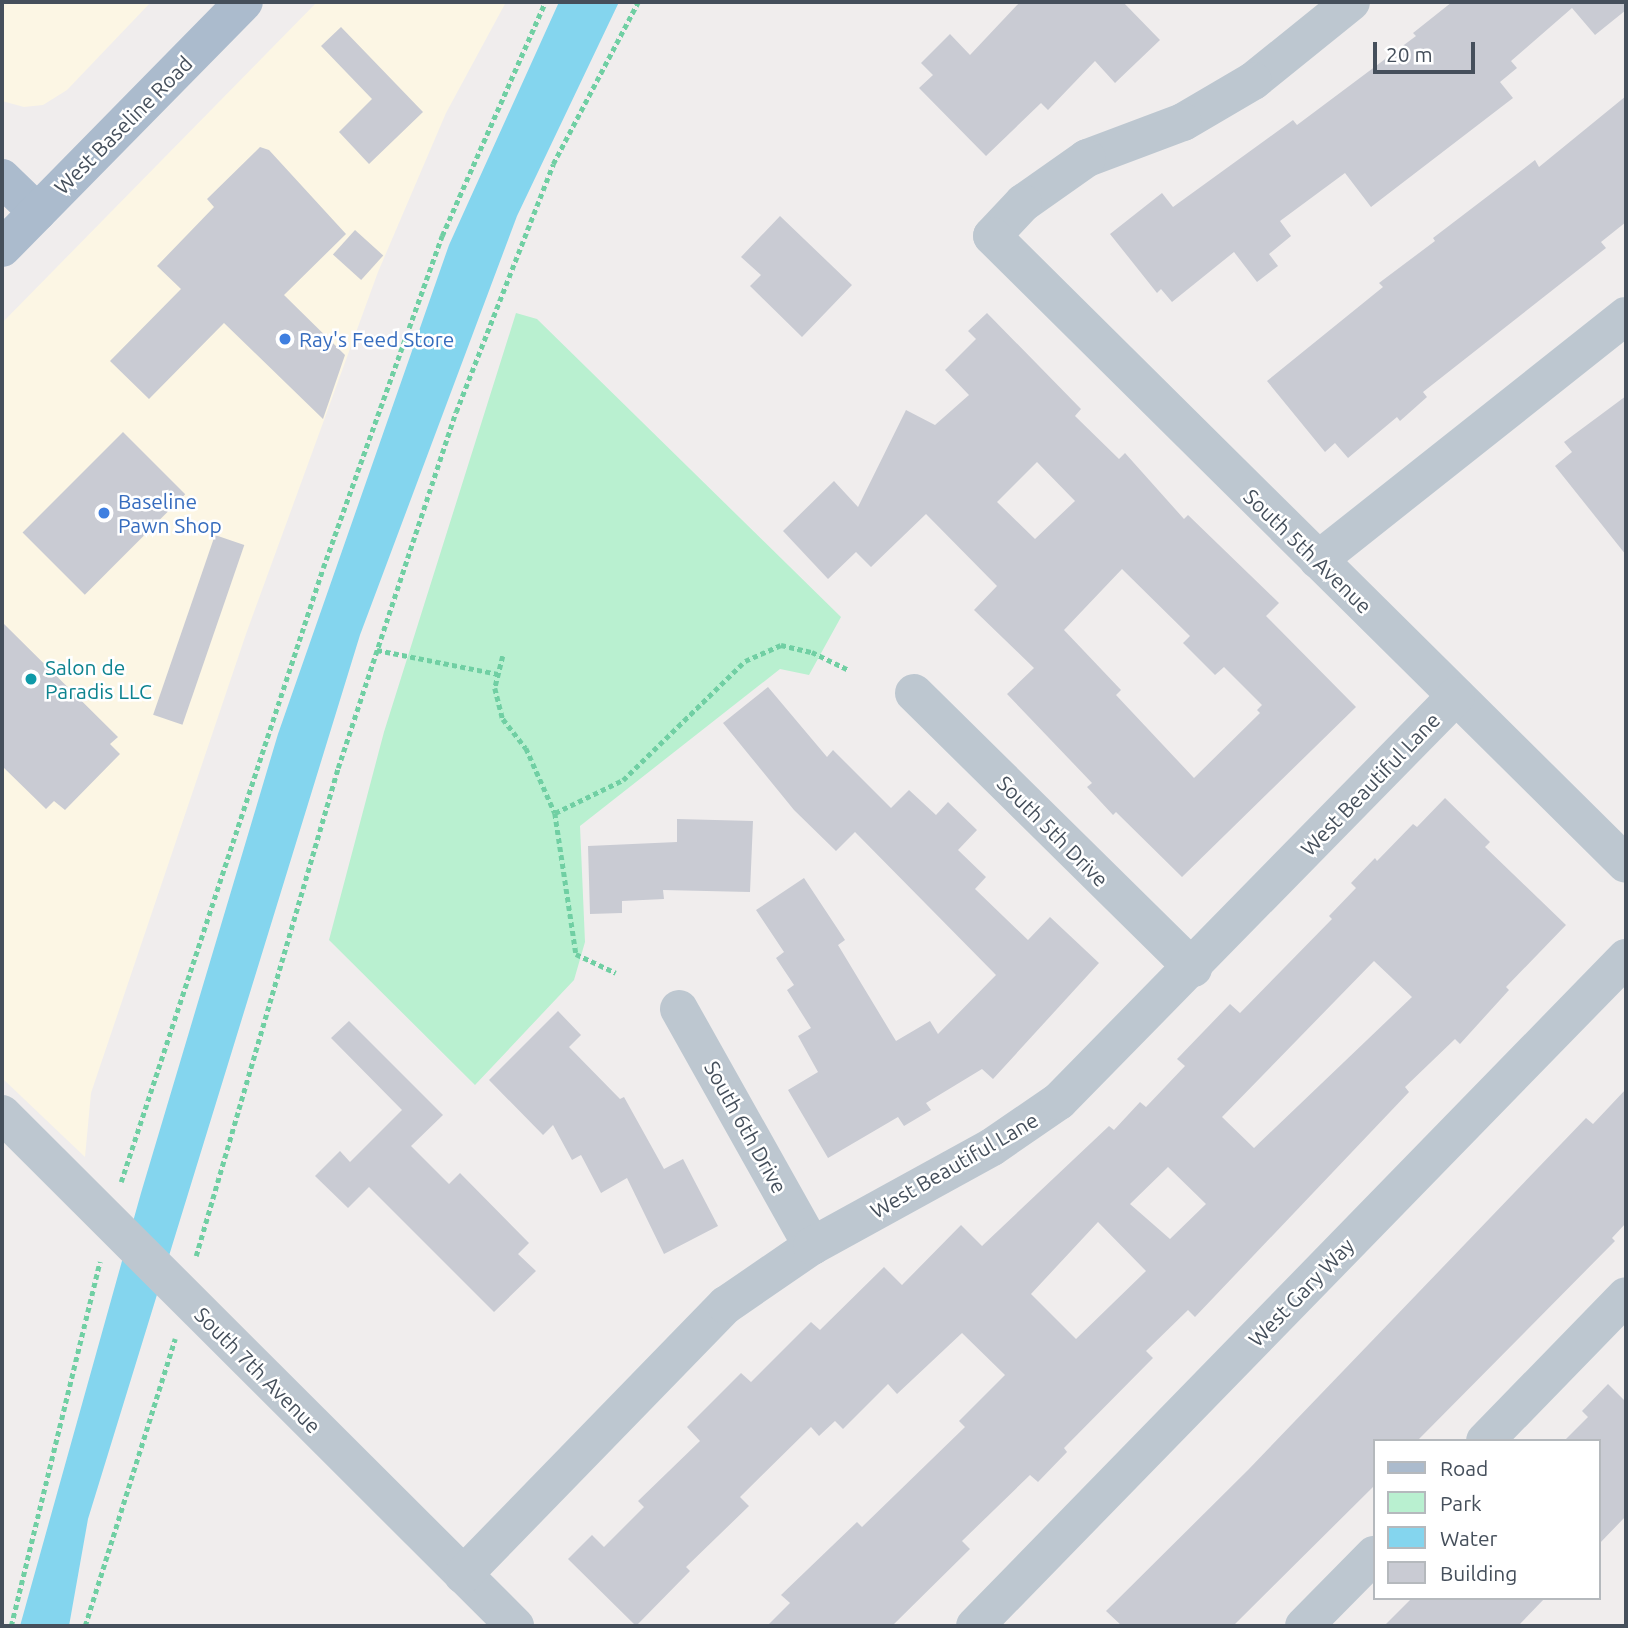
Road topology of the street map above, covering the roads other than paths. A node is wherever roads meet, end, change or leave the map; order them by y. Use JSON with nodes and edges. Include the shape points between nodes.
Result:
{"nodes":[{"id":1,"x":244,"y":2,"type":"edge"},
{"id":2,"x":1351,"y":2,"type":"edge"},
{"id":3,"x":2,"y":177,"type":"edge"},
{"id":4,"x":37,"y":212,"type":"junction"},
{"id":5,"x":2,"y":248,"type":"edge"},
{"id":6,"x":1626,"y":316,"type":"edge"},
{"id":7,"x":1318,"y":560,"type":"junction"},
{"id":8,"x":914,"y":693,"type":"dead end"},
{"id":9,"x":1457,"y":696,"type":"junction"},
{"id":10,"x":1626,"y":864,"type":"edge"},
{"id":11,"x":1626,"y":958,"type":"edge"},
{"id":12,"x":1193,"y":968,"type":"junction"},
{"id":13,"x":679,"y":1009,"type":"dead end"},
{"id":14,"x":2,"y":1114,"type":"edge"},
{"id":15,"x":812,"y":1246,"type":"junction"},
{"id":16,"x":1626,"y":1296,"type":"edge"},
{"id":17,"x":1487,"y":1439,"type":"edge"},
{"id":18,"x":1372,"y":1557,"type":"edge"},
{"id":19,"x":463,"y":1575,"type":"junction"},
{"id":20,"x":514,"y":1626,"type":"edge"},
{"id":21,"x":975,"y":1626,"type":"edge"},
{"id":22,"x":1304,"y":1626,"type":"edge"}],
"edges":[{"from":1,"to":4,"type":"main road","name":"West Baseline Road"},
{"from":2,"to":7,"type":"street","name":"South 5th Avenue","via":[[1253,81],[1195,116],[1087,158],[1023,203],[992,236]]},
{"from":3,"to":4,"type":"main road"},
{"from":4,"to":5,"type":"main road","name":"West Baseline Road"},
{"from":6,"to":7,"type":"street"},
{"from":7,"to":9,"type":"street","name":"South 5th Avenue"},
{"from":8,"to":12,"type":"street","name":"South 5th Drive"},
{"from":9,"to":10,"type":"street","name":"South 5th Avenue"},
{"from":9,"to":12,"type":"street","name":"West Beautiful Lane"},
{"from":11,"to":21,"type":"street","name":"West Gary Way"},
{"from":12,"to":15,"type":"street","name":"West Beautiful Lane","via":[[1039,1116],[992,1147]]},
{"from":13,"to":15,"type":"street","name":"South 6th Drive"},
{"from":14,"to":19,"type":"street","name":"South 7th Avenue","via":[[116,1250],[183,1274]]},
{"from":15,"to":19,"type":"street","name":"West Beautiful Lane","via":[[726,1305]]},
{"from":16,"to":17,"type":"street"},
{"from":18,"to":22,"type":"street"},
{"from":19,"to":20,"type":"street","name":"South 7th Avenue"}]}
